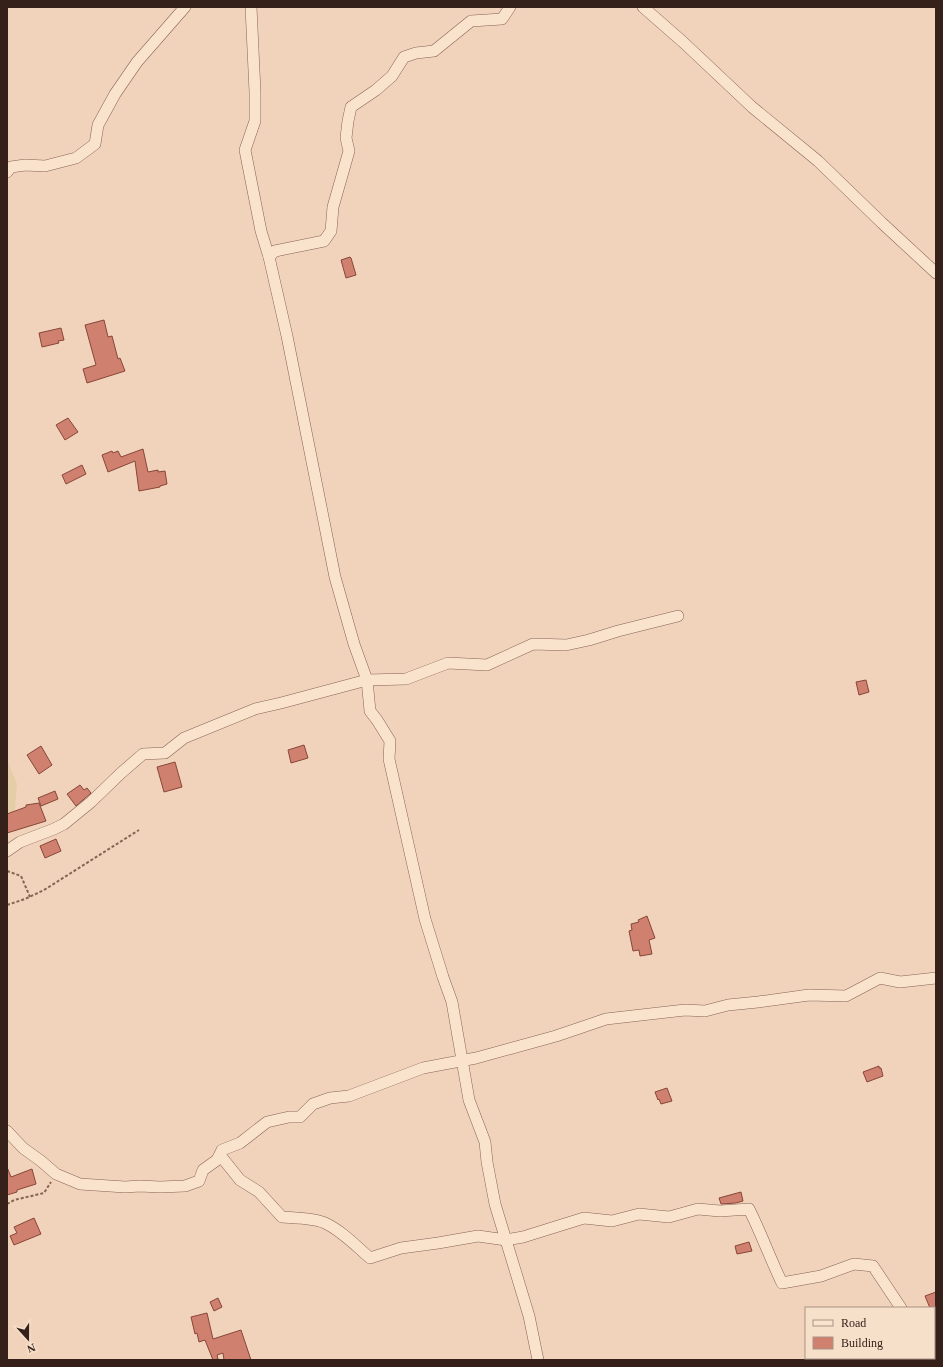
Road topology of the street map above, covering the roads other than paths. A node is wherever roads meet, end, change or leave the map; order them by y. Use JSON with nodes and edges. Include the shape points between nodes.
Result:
{"nodes":[{"id":1,"x":185,"y":7,"type":"edge"},
{"id":2,"x":251,"y":7,"type":"edge"},
{"id":3,"x":510,"y":7,"type":"edge"},
{"id":4,"x":642,"y":7,"type":"edge"},
{"id":5,"x":7,"y":172,"type":"edge"},
{"id":6,"x":269,"y":257,"type":"junction"},
{"id":7,"x":936,"y":273,"type":"edge"},
{"id":8,"x":678,"y":616,"type":"dead end"},
{"id":9,"x":368,"y":680,"type":"junction"},
{"id":10,"x":7,"y":851,"type":"edge"},
{"id":11,"x":936,"y":978,"type":"edge"},
{"id":12,"x":462,"y":1061,"type":"junction"},
{"id":13,"x":7,"y":1131,"type":"edge"},
{"id":14,"x":220,"y":1156,"type":"junction"},
{"id":15,"x":506,"y":1240,"type":"junction"},
{"id":16,"x":900,"y":1307,"type":"edge"},
{"id":17,"x":538,"y":1360,"type":"edge"}],
"edges":[{"from":1,"to":5,"type":"street","via":[[137,62],[115,94],[98,125],[96,144],[76,158],[45,166],[25,164],[11,167]]},
{"from":2,"to":6,"type":"street","via":[[255,121],[245,150],[261,231]]},
{"from":3,"to":6,"type":"street","via":[[502,19],[471,21],[434,51],[404,57],[392,76],[351,107],[346,138],[349,151],[333,206],[331,231],[324,241],[275,251]]},
{"from":4,"to":7,"type":"street","via":[[752,107],[818,161]]},
{"from":6,"to":9,"type":"street","via":[[335,577],[354,644]]},
{"from":8,"to":9,"type":"street","via":[[566,645],[533,644],[487,665],[448,663],[406,679]]},
{"from":9,"to":10,"type":"street","via":[[255,709],[184,738],[165,753],[143,754],[64,824],[20,842]]},
{"from":9,"to":12,"type":"street","via":[[370,712],[390,741],[389,759],[425,919],[452,1002]]},
{"from":11,"to":12,"type":"street","via":[[900,982],[880,978],[846,996],[809,995],[728,1005],[705,1011],[685,1010],[606,1020]]},
{"from":12,"to":14,"type":"street","via":[[423,1068],[349,1096],[330,1098],[313,1104],[300,1117],[267,1122],[240,1143],[222,1150]]},
{"from":12,"to":15,"type":"street","via":[[470,1100],[485,1142],[494,1204]]},
{"from":13,"to":14,"type":"street","via":[[23,1148],[56,1174],[80,1184],[125,1187],[185,1186],[200,1181],[203,1170]]},
{"from":14,"to":15,"type":"street","via":[[240,1180],[259,1192],[282,1217],[325,1223],[370,1258],[400,1248],[478,1236]]},
{"from":15,"to":16,"type":"street","via":[[584,1218],[612,1221],[639,1214],[669,1217],[698,1209],[749,1210],[782,1282],[821,1276],[854,1264],[873,1266]]},
{"from":15,"to":17,"type":"street","via":[[529,1316]]}]}
